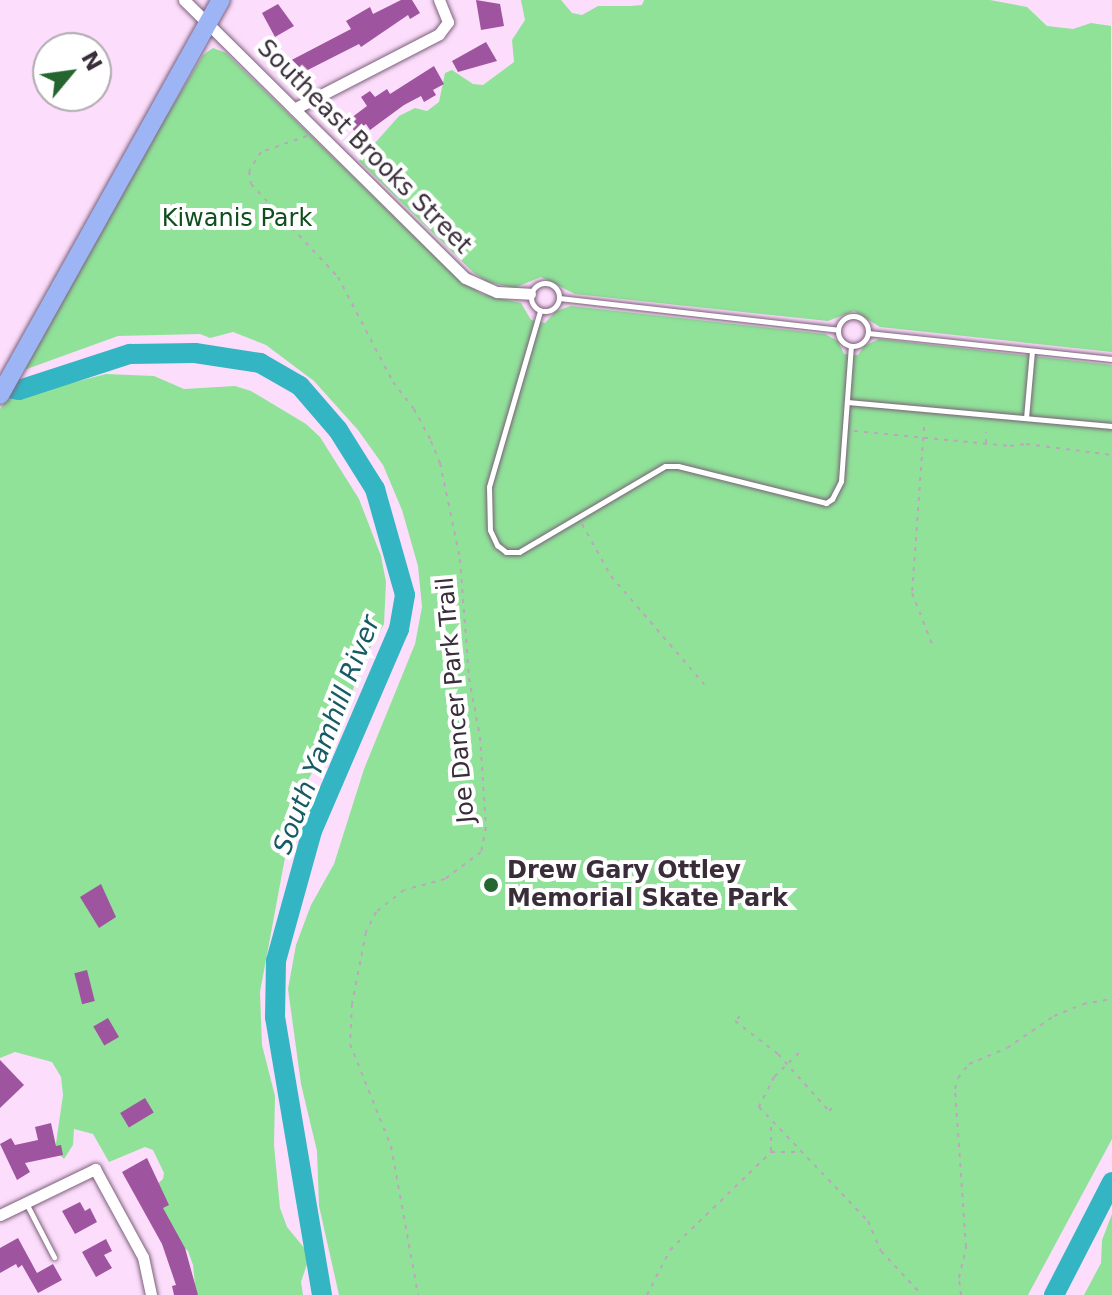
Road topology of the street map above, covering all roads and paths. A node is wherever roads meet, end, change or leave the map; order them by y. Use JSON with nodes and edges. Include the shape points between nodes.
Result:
{"nodes":[{"id":1,"x":184,"y":0,"type":"edge"},
{"id":2,"x":221,"y":0,"type":"edge"},
{"id":3,"x":439,"y":0,"type":"edge"},
{"id":4,"x":207,"y":24,"type":"junction"},
{"id":5,"x":294,"y":109,"type":"junction"},
{"id":6,"x":318,"y":132,"type":"junction"},
{"id":7,"x":530,"y":294,"type":"junction"},
{"id":8,"x":559,"y":298,"type":"junction"},
{"id":9,"x":540,"y":311,"type":"junction"},
{"id":10,"x":838,"y":330,"type":"junction"},
{"id":11,"x":868,"y":333,"type":"junction"},
{"id":12,"x":851,"y":346,"type":"junction"},
{"id":13,"x":1032,"y":351,"type":"junction"},
{"id":14,"x":1112,"y":359,"type":"edge"},
{"id":15,"x":0,"y":395,"type":"edge"},
{"id":16,"x":847,"y":402,"type":"junction"},
{"id":17,"x":1026,"y":418,"type":"junction"},
{"id":18,"x":1112,"y":426,"type":"edge"},
{"id":19,"x":924,"y":427,"type":"dead end"},
{"id":20,"x":845,"y":430,"type":"junction"},
{"id":21,"x":986,"y":432,"type":"dead end"},
{"id":22,"x":923,"y":438,"type":"junction"},
{"id":23,"x":986,"y":444,"type":"junction"},
{"id":24,"x":1112,"y":455,"type":"edge"},
{"id":25,"x":578,"y":516,"type":"junction"},
{"id":26,"x":932,"y":644,"type":"dead end"},
{"id":27,"x":704,"y":684,"type":"dead end"},
{"id":28,"x":1112,"y":999,"type":"edge"},
{"id":29,"x":740,"y":1016,"type":"dead end"},
{"id":30,"x":799,"y":1053,"type":"dead end"},
{"id":31,"x":787,"y":1064,"type":"junction"},
{"id":32,"x":834,"y":1106,"type":"dead end"},
{"id":33,"x":771,"y":1120,"type":"junction"},
{"id":34,"x":771,"y":1152,"type":"junction"},
{"id":35,"x":802,"y":1152,"type":"junction"},
{"id":36,"x":25,"y":1202,"type":"junction"},
{"id":37,"x":0,"y":1215,"type":"edge"},
{"id":38,"x":54,"y":1257,"type":"dead end"},
{"id":39,"x":921,"y":1294,"type":"edge"},
{"id":40,"x":151,"y":1295,"type":"edge"},
{"id":41,"x":418,"y":1295,"type":"edge"},
{"id":42,"x":647,"y":1295,"type":"edge"},
{"id":43,"x":961,"y":1295,"type":"edge"}],
"edges":[{"from":1,"to":4,"type":"street","name":"Southeast Brooks Street"},
{"from":2,"to":4,"type":"main road"},
{"from":3,"to":5,"type":"street","via":[[448,22],[439,34]]},
{"from":4,"to":5,"type":"street","name":"Southeast Brooks Street"},
{"from":4,"to":15,"type":"main road"},
{"from":5,"to":6,"type":"street","name":"Southeast Brooks Street"},
{"from":6,"to":7,"type":"street","name":"Southeast Brooks Street","via":[[465,278],[497,292]]},
{"from":6,"to":41,"type":"path","name":"Joe Dancer Park Trail","via":[[261,152],[249,171],[251,184],[338,277],[387,373],[431,441],[460,559],[469,678],[480,737],[486,827],[481,852],[445,879],[404,890],[376,912],[366,932],[352,1004],[350,1044],[391,1146]]},
{"from":7,"to":8,"type":"lane","via":[[544,283],[556,289]]},
{"from":7,"to":9,"type":"lane"},
{"from":8,"to":9,"type":"lane","via":[[553,309]]},
{"from":8,"to":10,"type":"lane"},
{"from":9,"to":25,"type":"lane","via":[[489,487],[490,530],[506,552],[519,552]]},
{"from":10,"to":11,"type":"lane","via":[[842,321],[855,316]]},
{"from":10,"to":12,"type":"lane"},
{"from":11,"to":12,"type":"lane","via":[[860,345]]},
{"from":11,"to":13,"type":"lane"},
{"from":12,"to":16,"type":"lane"},
{"from":13,"to":14,"type":"lane"},
{"from":13,"to":17,"type":"lane"},
{"from":16,"to":17,"type":"lane"},
{"from":16,"to":20,"type":"lane"},
{"from":17,"to":18,"type":"lane"},
{"from":19,"to":22,"type":"path"},
{"from":20,"to":22,"type":"path"},
{"from":20,"to":25,"type":"lane","via":[[838,493],[826,503],[665,466]]},
{"from":21,"to":23,"type":"path"},
{"from":22,"to":23,"type":"path"},
{"from":22,"to":26,"type":"path","via":[[912,593]]},
{"from":23,"to":24,"type":"path"},
{"from":25,"to":27,"type":"path","via":[[611,576]]},
{"from":28,"to":43,"type":"path","via":[[1054,1016],[1007,1048],[969,1064],[958,1078],[966,1247]]},
{"from":29,"to":31,"type":"path","via":[[735,1021]]},
{"from":30,"to":31,"type":"path"},
{"from":31,"to":32,"type":"path","via":[[829,1111]]},
{"from":31,"to":33,"type":"path","via":[[759,1107]]},
{"from":33,"to":34,"type":"path"},
{"from":33,"to":35,"type":"path"},
{"from":34,"to":35,"type":"path"},
{"from":34,"to":42,"type":"path","via":[[670,1250]]},
{"from":35,"to":39,"type":"path","via":[[868,1221],[881,1251]]},
{"from":36,"to":37,"type":"street"},
{"from":36,"to":38,"type":"lane"},
{"from":36,"to":40,"type":"street","via":[[95,1169],[143,1257]]}]}
